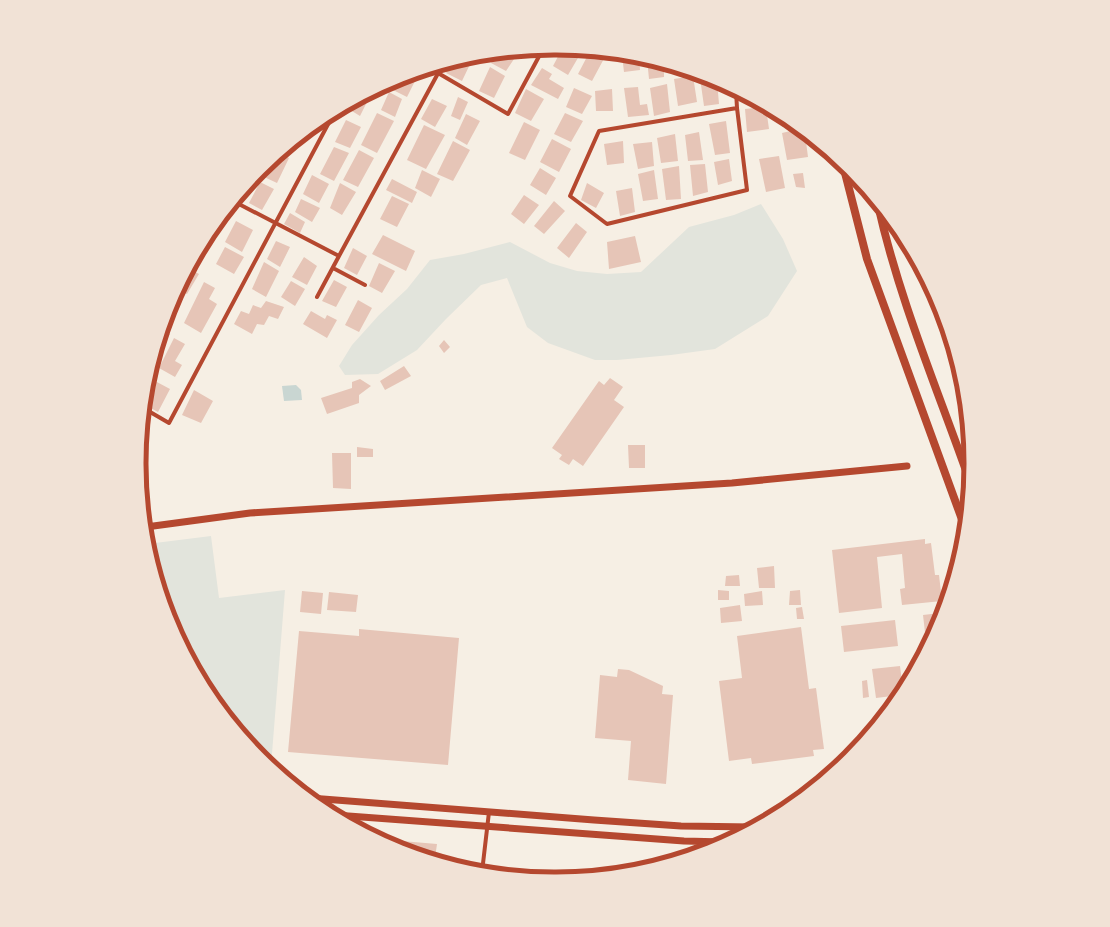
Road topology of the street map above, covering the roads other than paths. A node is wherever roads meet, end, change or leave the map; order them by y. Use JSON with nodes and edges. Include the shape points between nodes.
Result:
{"nodes":[{"id":1,"x":539,"y":56,"type":"edge"},
{"id":2,"x":438,"y":73,"type":"joint"},
{"id":3,"x":736,"y":97,"type":"edge"},
{"id":4,"x":737,"y":108,"type":"junction"},
{"id":5,"x":328,"y":124,"type":"edge"},
{"id":6,"x":846,"y":177,"type":"edge"},
{"id":7,"x":240,"y":204,"type":"edge"},
{"id":8,"x":881,"y":217,"type":"edge"},
{"id":9,"x":275,"y":223,"type":"junction"},
{"id":10,"x":339,"y":256,"type":"junction"},
{"id":11,"x":333,"y":268,"type":"junction"},
{"id":12,"x":365,"y":284,"type":"dead end"},
{"id":13,"x":317,"y":297,"type":"dead end"},
{"id":14,"x":150,"y":412,"type":"edge"},
{"id":15,"x":964,"y":465,"type":"edge"},
{"id":16,"x":907,"y":466,"type":"dead end"},
{"id":17,"x":960,"y":515,"type":"edge"},
{"id":18,"x":151,"y":526,"type":"edge"},
{"id":19,"x":322,"y":799,"type":"edge"},
{"id":20,"x":489,"y":812,"type":"junction"},
{"id":21,"x":349,"y":816,"type":"edge"},
{"id":22,"x":487,"y":826,"type":"junction"},
{"id":23,"x":742,"y":827,"type":"edge"},
{"id":24,"x":709,"y":842,"type":"edge"},
{"id":25,"x":483,"y":865,"type":"edge"}],
"edges":[{"from":1,"to":2,"type":"street","via":[[508,114]]},
{"from":2,"to":10,"type":"street"},
{"from":3,"to":4,"type":"street"},
{"from":4,"to":4,"type":"street","via":[[747,190],[607,224],[570,196],[599,131]]},
{"from":5,"to":9,"type":"street"},
{"from":6,"to":17,"type":"main road","via":[[867,259]]},
{"from":7,"to":9,"type":"street"},
{"from":8,"to":15,"type":"main road","via":[[915,332]]},
{"from":9,"to":10,"type":"street"},
{"from":9,"to":14,"type":"street","via":[[170,423]]},
{"from":10,"to":11,"type":"street"},
{"from":11,"to":12,"type":"street"},
{"from":11,"to":13,"type":"street"},
{"from":16,"to":18,"type":"street","via":[[732,483],[250,514]]},
{"from":19,"to":20,"type":"street"},
{"from":20,"to":22,"type":"street"},
{"from":20,"to":23,"type":"street","via":[[681,826]]},
{"from":21,"to":22,"type":"street"},
{"from":22,"to":24,"type":"street"},
{"from":22,"to":25,"type":"street"}]}
